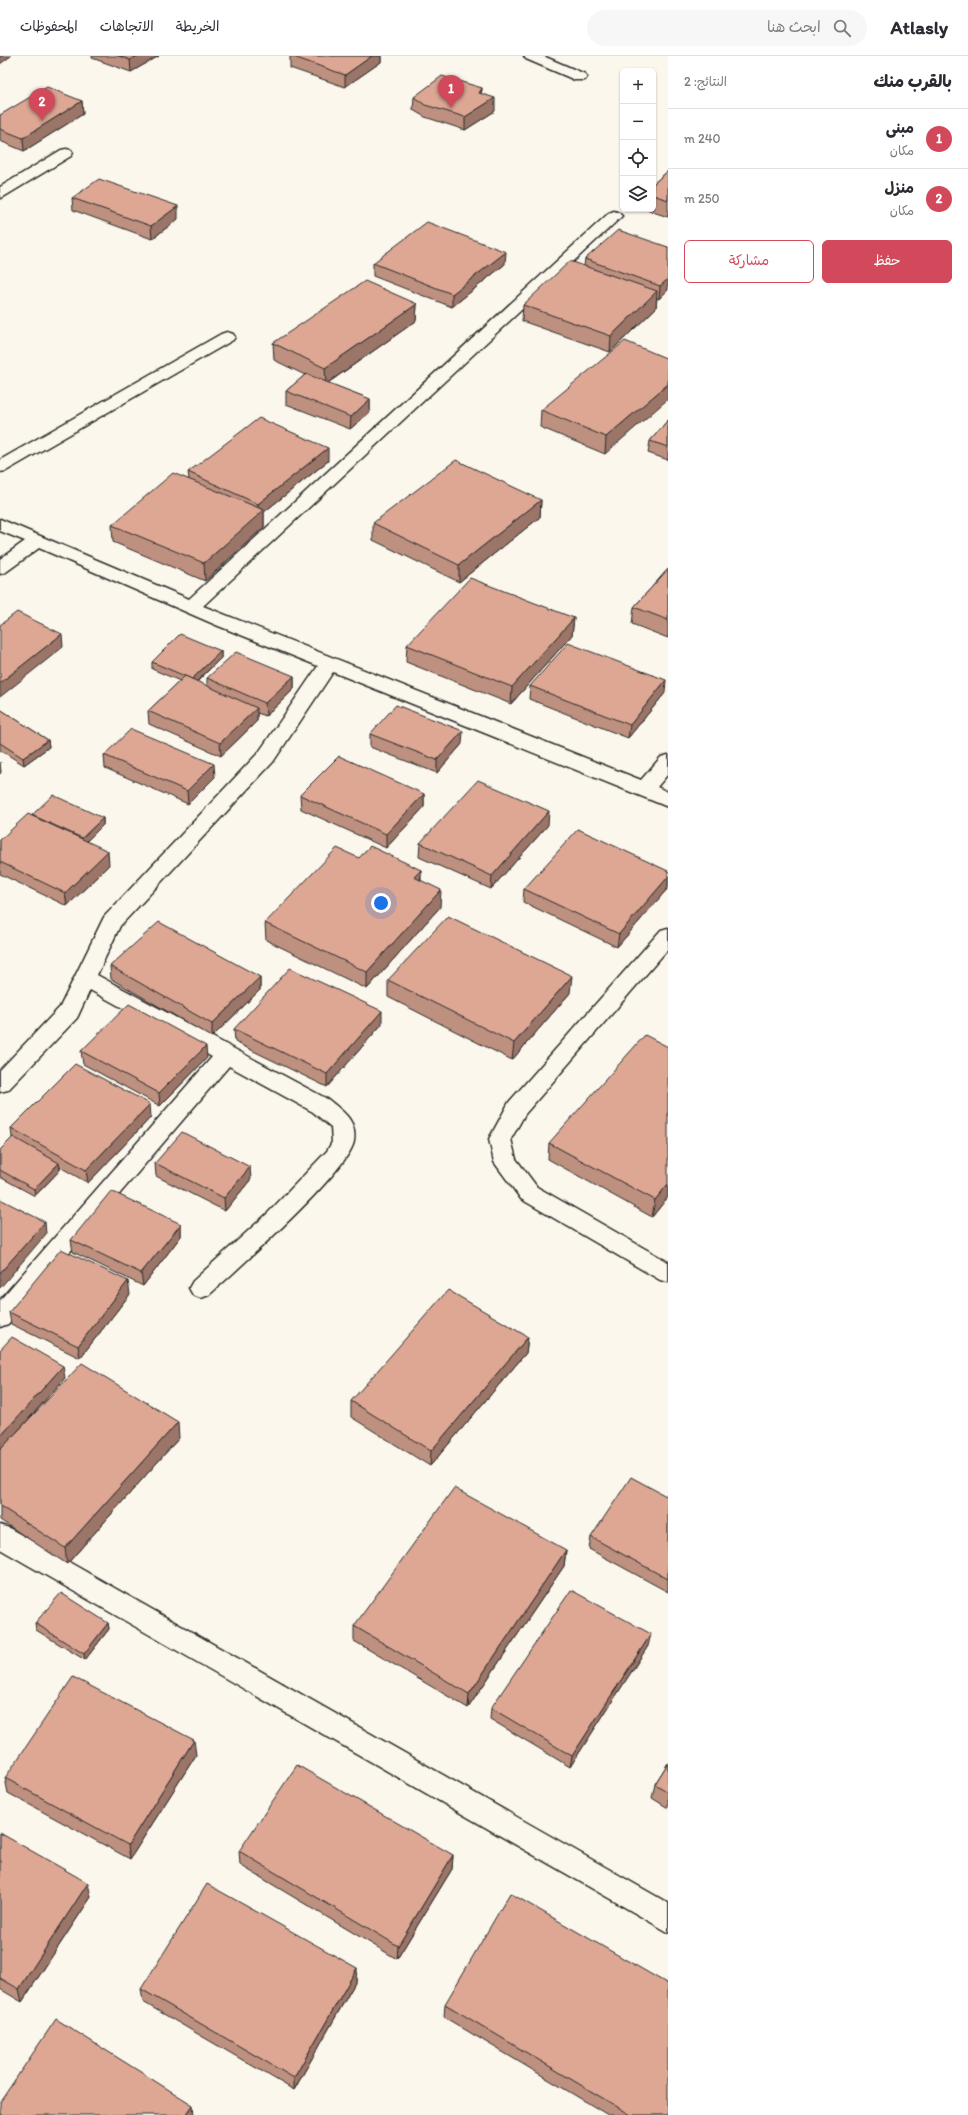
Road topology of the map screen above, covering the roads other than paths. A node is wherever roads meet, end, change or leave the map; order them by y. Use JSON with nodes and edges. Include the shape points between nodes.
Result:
{"nodes":[{"id":1,"x":531,"y":56,"type":"edge"},
{"id":2,"x":580,"y":77,"type":"dead end"},
{"id":3,"x":66,"y":153,"type":"dead end"},
{"id":4,"x":0,"y":193,"type":"edge"},
{"id":5,"x":614,"y":216,"type":"dead end"},
{"id":6,"x":227,"y":337,"type":"dead end"},
{"id":7,"x":0,"y":467,"type":"edge"},
{"id":8,"x":0,"y":524,"type":"edge"},
{"id":9,"x":37,"y":541,"type":"junction"},
{"id":10,"x":0,"y":568,"type":"edge"},
{"id":11,"x":191,"y":607,"type":"junction"},
{"id":12,"x":330,"y":664,"type":"junction"},
{"id":13,"x":668,"y":762,"type":"edge"},
{"id":14,"x":644,"y":789,"type":"junction"},
{"id":15,"x":668,"y":800,"type":"edge"},
{"id":16,"x":668,"y":935,"type":"edge"},
{"id":17,"x":84,"y":977,"type":"junction"},
{"id":18,"x":227,"y":1054,"type":"junction"},
{"id":19,"x":0,"y":1084,"type":"edge"},
{"id":20,"x":668,"y":1273,"type":"edge"},
{"id":21,"x":201,"y":1288,"type":"dead end"},
{"id":22,"x":0,"y":1317,"type":"edge"},
{"id":23,"x":0,"y":1536,"type":"edge"},
{"id":24,"x":668,"y":1918,"type":"edge"}],
"edges":[{"from":1,"to":2,"type":"street"},
{"from":3,"to":4,"type":"street"},
{"from":5,"to":11,"type":"street"},
{"from":6,"to":7,"type":"street"},
{"from":8,"to":9,"type":"street"},
{"from":9,"to":10,"type":"street"},
{"from":9,"to":11,"type":"street"},
{"from":11,"to":12,"type":"street"},
{"from":12,"to":14,"type":"street"},
{"from":12,"to":17,"type":"street","via":[[266,757],[111,922]]},
{"from":13,"to":14,"type":"street"},
{"from":14,"to":15,"type":"street"},
{"from":16,"to":20,"type":"street","via":[[517,1108],[500,1139],[504,1162],[529,1193]]},
{"from":17,"to":18,"type":"street"},
{"from":17,"to":19,"type":"street","via":[[69,1012]]},
{"from":18,"to":21,"type":"street","via":[[321,1106],[342,1124],[343,1142],[335,1158],[287,1208]]},
{"from":18,"to":22,"type":"street"},
{"from":23,"to":24,"type":"street"}]}
